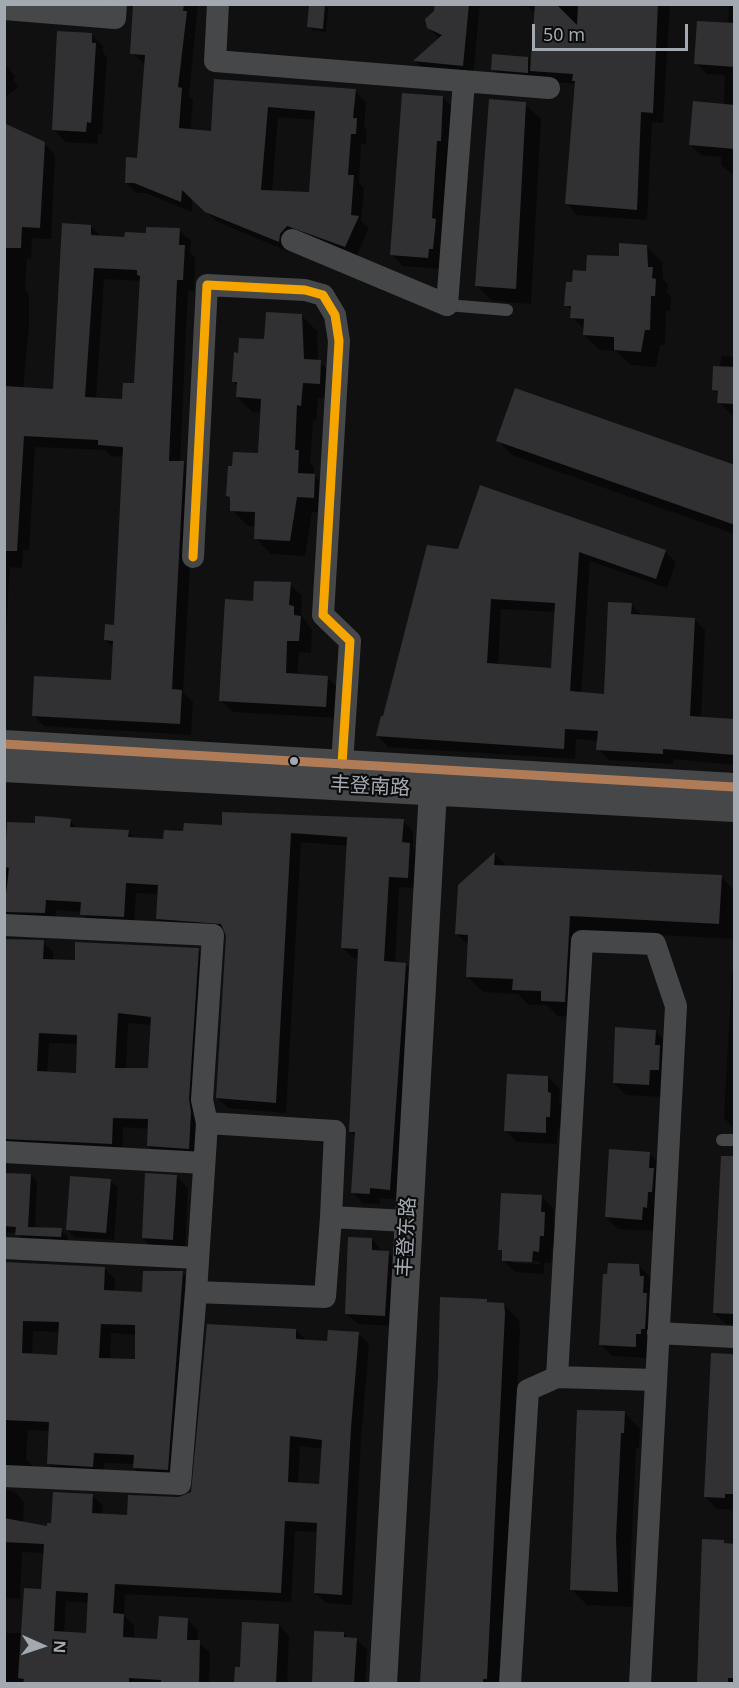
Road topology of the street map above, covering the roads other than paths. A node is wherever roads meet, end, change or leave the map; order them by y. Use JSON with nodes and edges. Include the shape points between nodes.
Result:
{"nodes":[{"id":1,"x":116,"y":4,"type":"edge"},
{"id":2,"x":218,"y":4,"type":"edge"},
{"id":3,"x":4,"y":9,"type":"edge"},
{"id":4,"x":464,"y":81,"type":"junction"},
{"id":5,"x":549,"y":88,"type":"dead end"},
{"id":6,"x":292,"y":240,"type":"dead end"},
{"id":7,"x":447,"y":306,"type":"junction"},
{"id":8,"x":507,"y":310,"type":"dead end"},
{"id":9,"x":194,"y":557,"type":"dead end"},
{"id":10,"x":4,"y":744,"type":"edge"},
{"id":11,"x":342,"y":764,"type":"junction"},
{"id":12,"x":4,"y":768,"type":"edge"},
{"id":13,"x":735,"y":787,"type":"edge"},
{"id":14,"x":433,"y":790,"type":"junction"},
{"id":15,"x":735,"y":808,"type":"edge"},
{"id":16,"x":4,"y":925,"type":"edge"},
{"id":17,"x":207,"y":1123,"type":"junction"},
{"id":18,"x":4,"y":1152,"type":"edge"},
{"id":19,"x":204,"y":1163,"type":"junction"},
{"id":20,"x":331,"y":1217,"type":"junction"},
{"id":21,"x":407,"y":1221,"type":"junction"},
{"id":22,"x":4,"y":1248,"type":"edge"},
{"id":23,"x":198,"y":1258,"type":"junction"},
{"id":24,"x":196,"y":1292,"type":"junction"},
{"id":25,"x":658,"y":1333,"type":"junction"},
{"id":26,"x":735,"y":1337,"type":"edge"},
{"id":27,"x":557,"y":1377,"type":"junction"},
{"id":28,"x":655,"y":1380,"type":"junction"},
{"id":29,"x":4,"y":1476,"type":"edge"},
{"id":30,"x":383,"y":1683,"type":"edge"},
{"id":31,"x":510,"y":1683,"type":"edge"},
{"id":32,"x":640,"y":1683,"type":"edge"}],
"edges":[{"from":1,"to":3,"type":"street","via":[[115,18]]},
{"from":2,"to":4,"type":"street","via":[[215,61]]},
{"from":4,"to":5,"type":"street"},
{"from":4,"to":7,"type":"street"},
{"from":6,"to":7,"type":"street"},
{"from":7,"to":8,"type":"lane"},
{"from":9,"to":11,"type":"street","via":[[207,285],[305,290],[323,295],[335,315],[339,341],[323,615],[350,641]]},
{"from":10,"to":11,"type":"street","name":"丰登南路"},
{"from":11,"to":13,"type":"street","name":"丰登南路"},
{"from":12,"to":14,"type":"street","name":"丰登南路"},
{"from":14,"to":15,"type":"street","name":"丰登南路"},
{"from":14,"to":21,"type":"street","name":"丰登东路"},
{"from":16,"to":17,"type":"street","via":[[213,935],[202,1100]]},
{"from":17,"to":19,"type":"street"},
{"from":17,"to":20,"type":"street","via":[[335,1131]]},
{"from":18,"to":19,"type":"street"},
{"from":19,"to":23,"type":"street"},
{"from":20,"to":21,"type":"street"},
{"from":20,"to":24,"type":"street","via":[[325,1298]]},
{"from":21,"to":30,"type":"street","name":"丰登东路"},
{"from":22,"to":23,"type":"street"},
{"from":23,"to":24,"type":"street"},
{"from":24,"to":29,"type":"street","via":[[180,1484]]},
{"from":25,"to":26,"type":"street"},
{"from":25,"to":27,"type":"street","via":[[676,1006],[655,944],[582,941]]},
{"from":25,"to":28,"type":"street"},
{"from":27,"to":28,"type":"street"},
{"from":27,"to":31,"type":"street","via":[[528,1390]]},
{"from":28,"to":32,"type":"street"}]}
